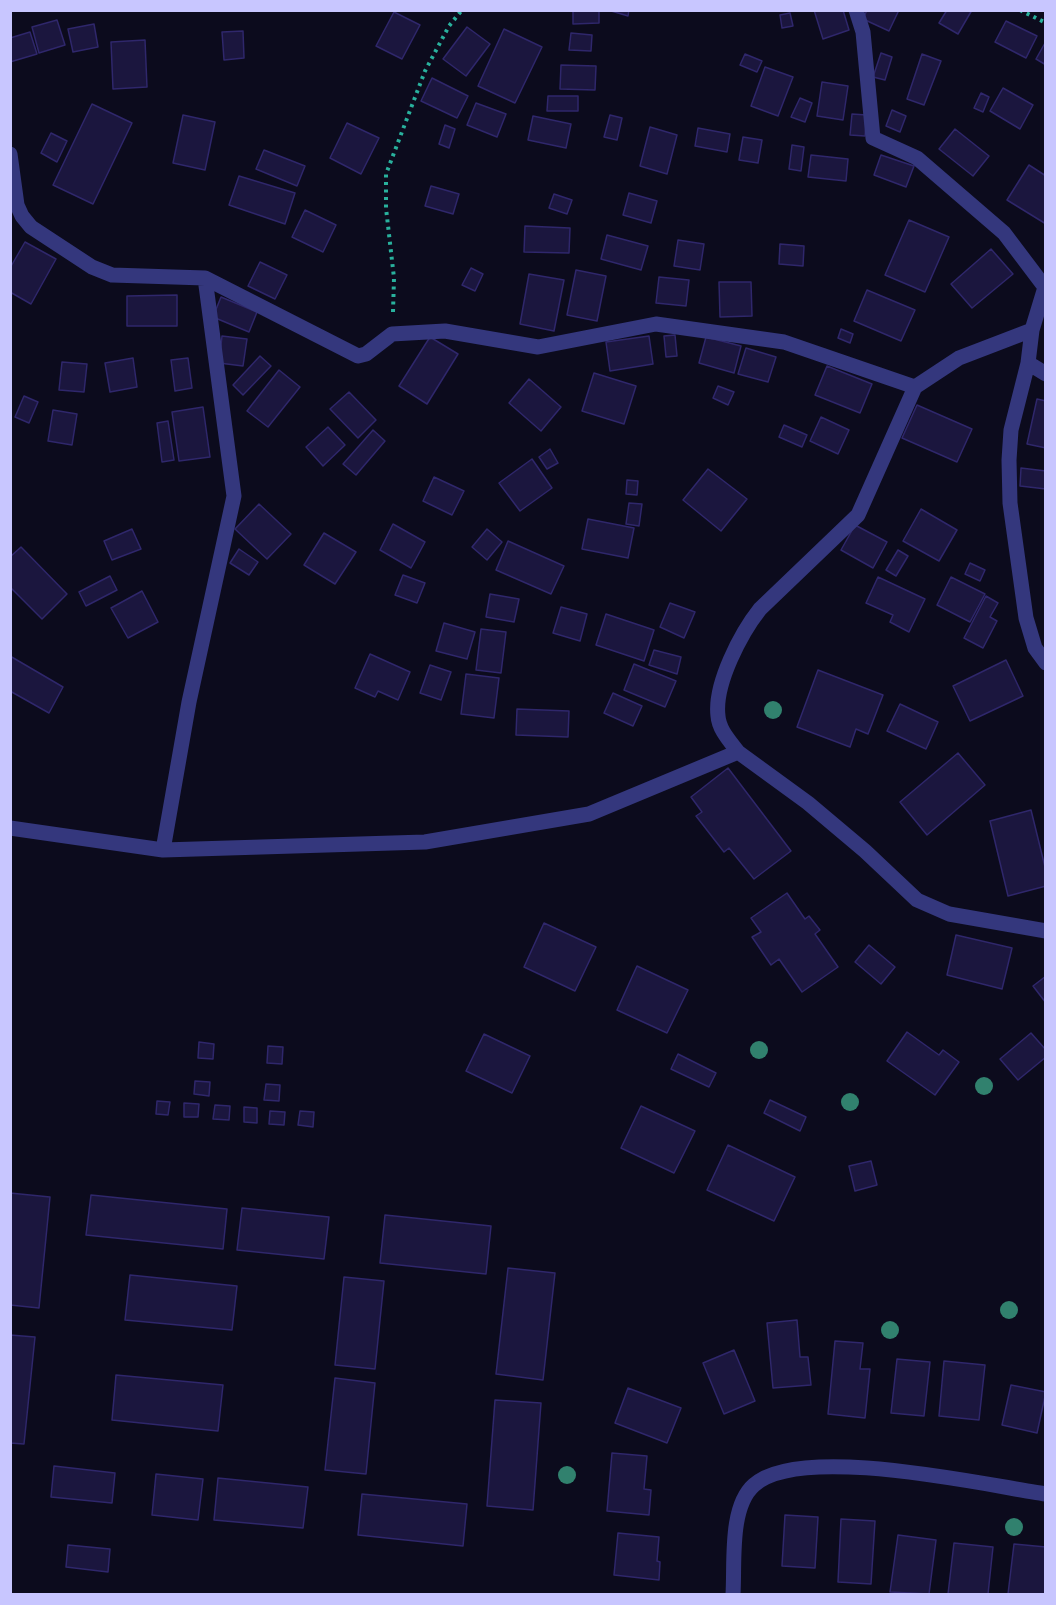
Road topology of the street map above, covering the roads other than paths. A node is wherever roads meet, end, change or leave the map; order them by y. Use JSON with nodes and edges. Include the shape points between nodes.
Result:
{"nodes":[{"id":1,"x":856,"y":10,"type":"edge"},
{"id":2,"x":10,"y":154,"type":"edge"},
{"id":3,"x":205,"y":278,"type":"junction"},
{"id":4,"x":1045,"y":285,"type":"edge"},
{"id":5,"x":1032,"y":330,"type":"junction"},
{"id":6,"x":1028,"y":363,"type":"junction"},
{"id":7,"x":1046,"y":374,"type":"edge"},
{"id":8,"x":915,"y":387,"type":"junction"},
{"id":9,"x":1046,"y":663,"type":"edge"},
{"id":10,"x":738,"y":752,"type":"junction"},
{"id":11,"x":10,"y":828,"type":"edge"},
{"id":12,"x":163,"y":850,"type":"junction"},
{"id":13,"x":1046,"y":930,"type":"edge"},
{"id":14,"x":1046,"y":1494,"type":"edge"},
{"id":15,"x":733,"y":1594,"type":"edge"}],
"edges":[{"from":1,"to":4,"type":"street","via":[[863,32],[873,138],[917,158],[1004,232]]},
{"from":2,"to":3,"type":"street","via":[[22,216],[31,227],[92,267],[112,275]]},
{"from":3,"to":8,"type":"street","via":[[351,354],[366,354],[392,334],[445,331],[538,347],[656,324],[784,342]]},
{"from":3,"to":12,"type":"street","via":[[234,496],[189,702]]},
{"from":4,"to":5,"type":"street"},
{"from":5,"to":6,"type":"street"},
{"from":5,"to":8,"type":"street","via":[[959,358]]},
{"from":6,"to":7,"type":"street"},
{"from":6,"to":9,"type":"street","via":[[1011,430],[1010,503],[1026,618],[1035,648]]},
{"from":8,"to":10,"type":"street","via":[[858,515],[747,625],[718,699],[717,716],[722,730]]},
{"from":10,"to":12,"type":"street","via":[[589,814],[504,830],[425,842]]},
{"from":10,"to":13,"type":"street","via":[[816,810],[917,900],[949,914]]},
{"from":11,"to":12,"type":"street"},
{"from":14,"to":15,"type":"street","via":[[854,1466],[782,1470],[753,1485],[737,1514]]}]}
